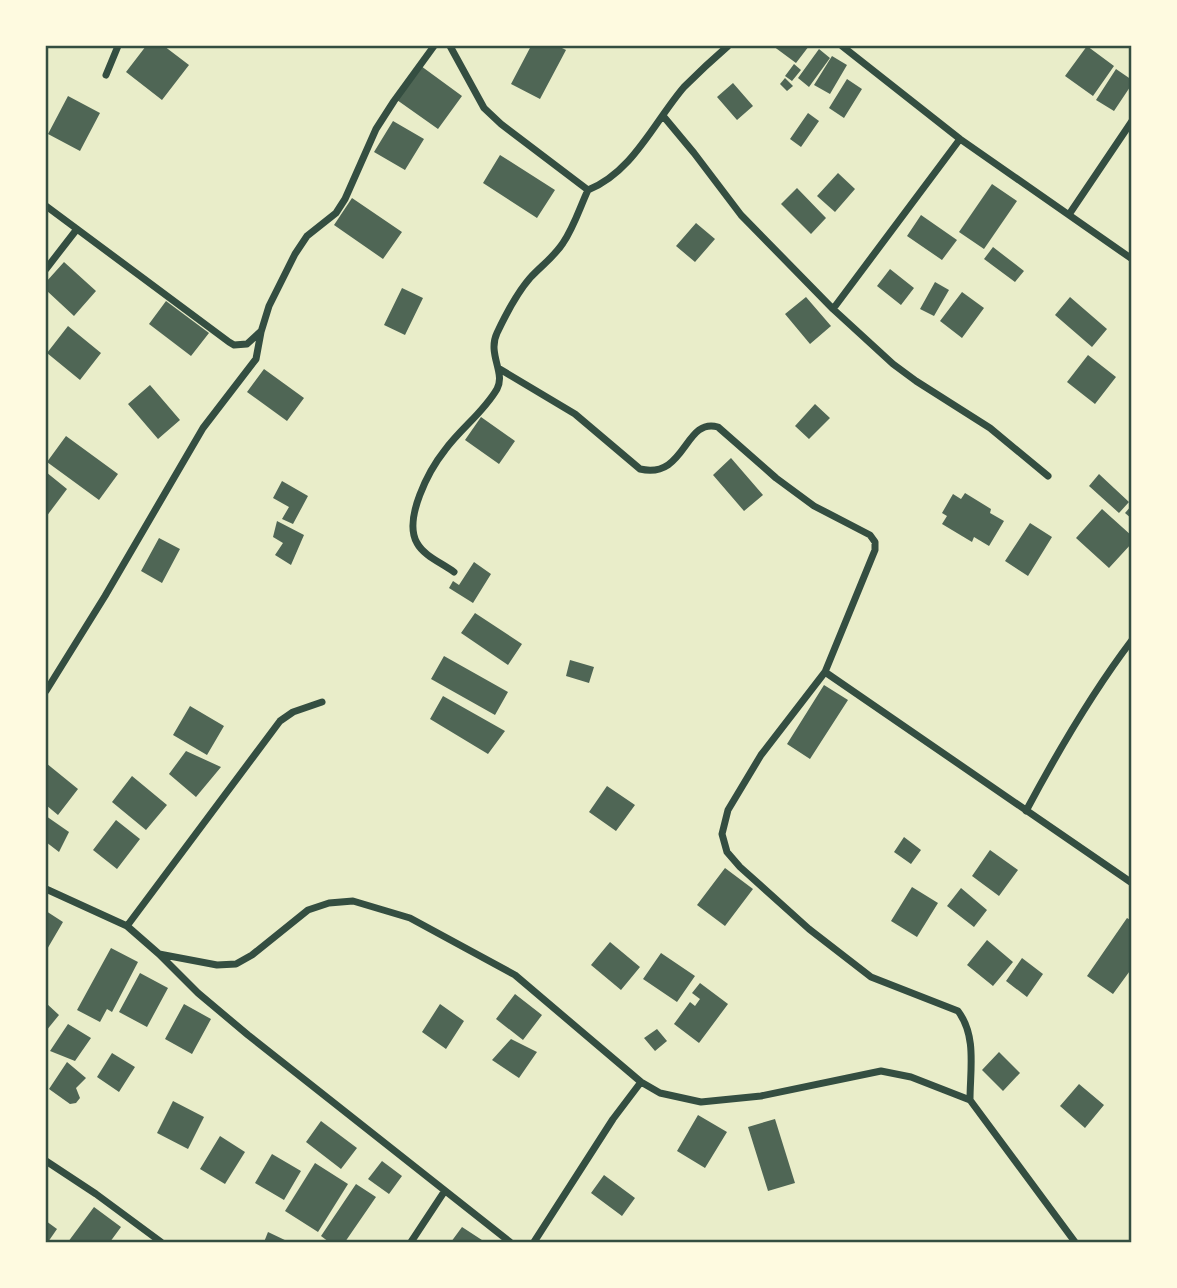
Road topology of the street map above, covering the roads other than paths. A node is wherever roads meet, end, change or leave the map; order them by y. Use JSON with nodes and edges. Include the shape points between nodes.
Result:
{"nodes":[{"id":1,"x":118,"y":46,"type":"edge"},
{"id":2,"x":434,"y":46,"type":"edge"},
{"id":3,"x":450,"y":46,"type":"edge"},
{"id":4,"x":728,"y":46,"type":"edge"},
{"id":5,"x":842,"y":46,"type":"edge"},
{"id":6,"x":106,"y":75,"type":"dead end"},
{"id":7,"x":664,"y":117,"type":"junction"},
{"id":8,"x":1132,"y":121,"type":"edge"},
{"id":9,"x":960,"y":139,"type":"junction"},
{"id":10,"x":588,"y":190,"type":"junction"},
{"id":11,"x":46,"y":206,"type":"edge"},
{"id":12,"x":1070,"y":213,"type":"junction"},
{"id":13,"x":77,"y":229,"type":"junction"},
{"id":14,"x":1132,"y":258,"type":"edge"},
{"id":15,"x":46,"y":269,"type":"edge"},
{"id":16,"x":833,"y":309,"type":"junction"},
{"id":17,"x":261,"y":331,"type":"junction"},
{"id":18,"x":498,"y":368,"type":"junction"},
{"id":19,"x":1048,"y":475,"type":"dead end"},
{"id":20,"x":454,"y":572,"type":"dead end"},
{"id":21,"x":1132,"y":640,"type":"edge"},
{"id":22,"x":825,"y":672,"type":"junction"},
{"id":23,"x":46,"y":691,"type":"edge"},
{"id":24,"x":322,"y":702,"type":"dead end"},
{"id":25,"x":1026,"y":811,"type":"junction"},
{"id":26,"x":1132,"y":883,"type":"edge"},
{"id":27,"x":46,"y":889,"type":"edge"},
{"id":28,"x":127,"y":926,"type":"junction"},
{"id":29,"x":159,"y":954,"type":"junction"},
{"id":30,"x":640,"y":1082,"type":"junction"},
{"id":31,"x":970,"y":1100,"type":"junction"},
{"id":32,"x":46,"y":1161,"type":"edge"},
{"id":33,"x":444,"y":1192,"type":"junction"},
{"id":34,"x":1069,"y":1235,"type":"junction"},
{"id":35,"x":161,"y":1242,"type":"edge"},
{"id":36,"x":411,"y":1242,"type":"edge"},
{"id":37,"x":510,"y":1242,"type":"edge"},
{"id":38,"x":534,"y":1242,"type":"edge"},
{"id":39,"x":1062,"y":1242,"type":"edge"},
{"id":40,"x":1075,"y":1242,"type":"edge"}],
"edges":[{"from":1,"to":6,"type":"street"},
{"from":2,"to":17,"type":"street","via":[[376,128],[336,213],[307,236],[295,254]]},
{"from":3,"to":10,"type":"street","via":[[484,108]]},
{"from":4,"to":7,"type":"street","via":[[683,88]]},
{"from":5,"to":9,"type":"street"},
{"from":7,"to":10,"type":"street","via":[[607,182]]},
{"from":7,"to":16,"type":"street","via":[[741,215]]},
{"from":8,"to":12,"type":"street"},
{"from":9,"to":12,"type":"street"},
{"from":9,"to":16,"type":"street"},
{"from":10,"to":18,"type":"street","via":[[565,240],[521,290],[502,321],[494,340]]},
{"from":11,"to":13,"type":"street"},
{"from":12,"to":14,"type":"street"},
{"from":13,"to":15,"type":"street"},
{"from":13,"to":17,"type":"street","via":[[234,345],[247,344]]},
{"from":16,"to":19,"type":"street","via":[[893,364],[990,428]]},
{"from":17,"to":23,"type":"street","via":[[256,359],[203,428]]},
{"from":18,"to":20,"type":"street","via":[[499,385],[439,457],[412,518],[413,535],[423,551]]},
{"from":18,"to":22,"type":"street","via":[[575,414],[640,468],[651,471],[668,466],[702,427],[718,427],[814,506],[870,535],[875,550]]},
{"from":21,"to":25,"type":"street","via":[[1068,734]]},
{"from":22,"to":25,"type":"street"},
{"from":22,"to":31,"type":"street","via":[[761,755],[728,810],[722,834],[727,852],[809,929],[871,977],[958,1011],[970,1034]]},
{"from":24,"to":28,"type":"street","via":[[280,721]]},
{"from":25,"to":26,"type":"street"},
{"from":27,"to":28,"type":"street"},
{"from":28,"to":29,"type":"street"},
{"from":29,"to":30,"type":"street","via":[[216,965],[236,964],[308,909],[353,901],[410,918],[515,975]]},
{"from":29,"to":33,"type":"street","via":[[248,1035]]},
{"from":30,"to":31,"type":"street","via":[[660,1093],[701,1102],[761,1097],[881,1071],[911,1077]]},
{"from":30,"to":38,"type":"street"},
{"from":31,"to":34,"type":"street"},
{"from":32,"to":35,"type":"street"},
{"from":33,"to":36,"type":"street"},
{"from":33,"to":37,"type":"street"},
{"from":34,"to":39,"type":"street"},
{"from":34,"to":40,"type":"street"}]}
